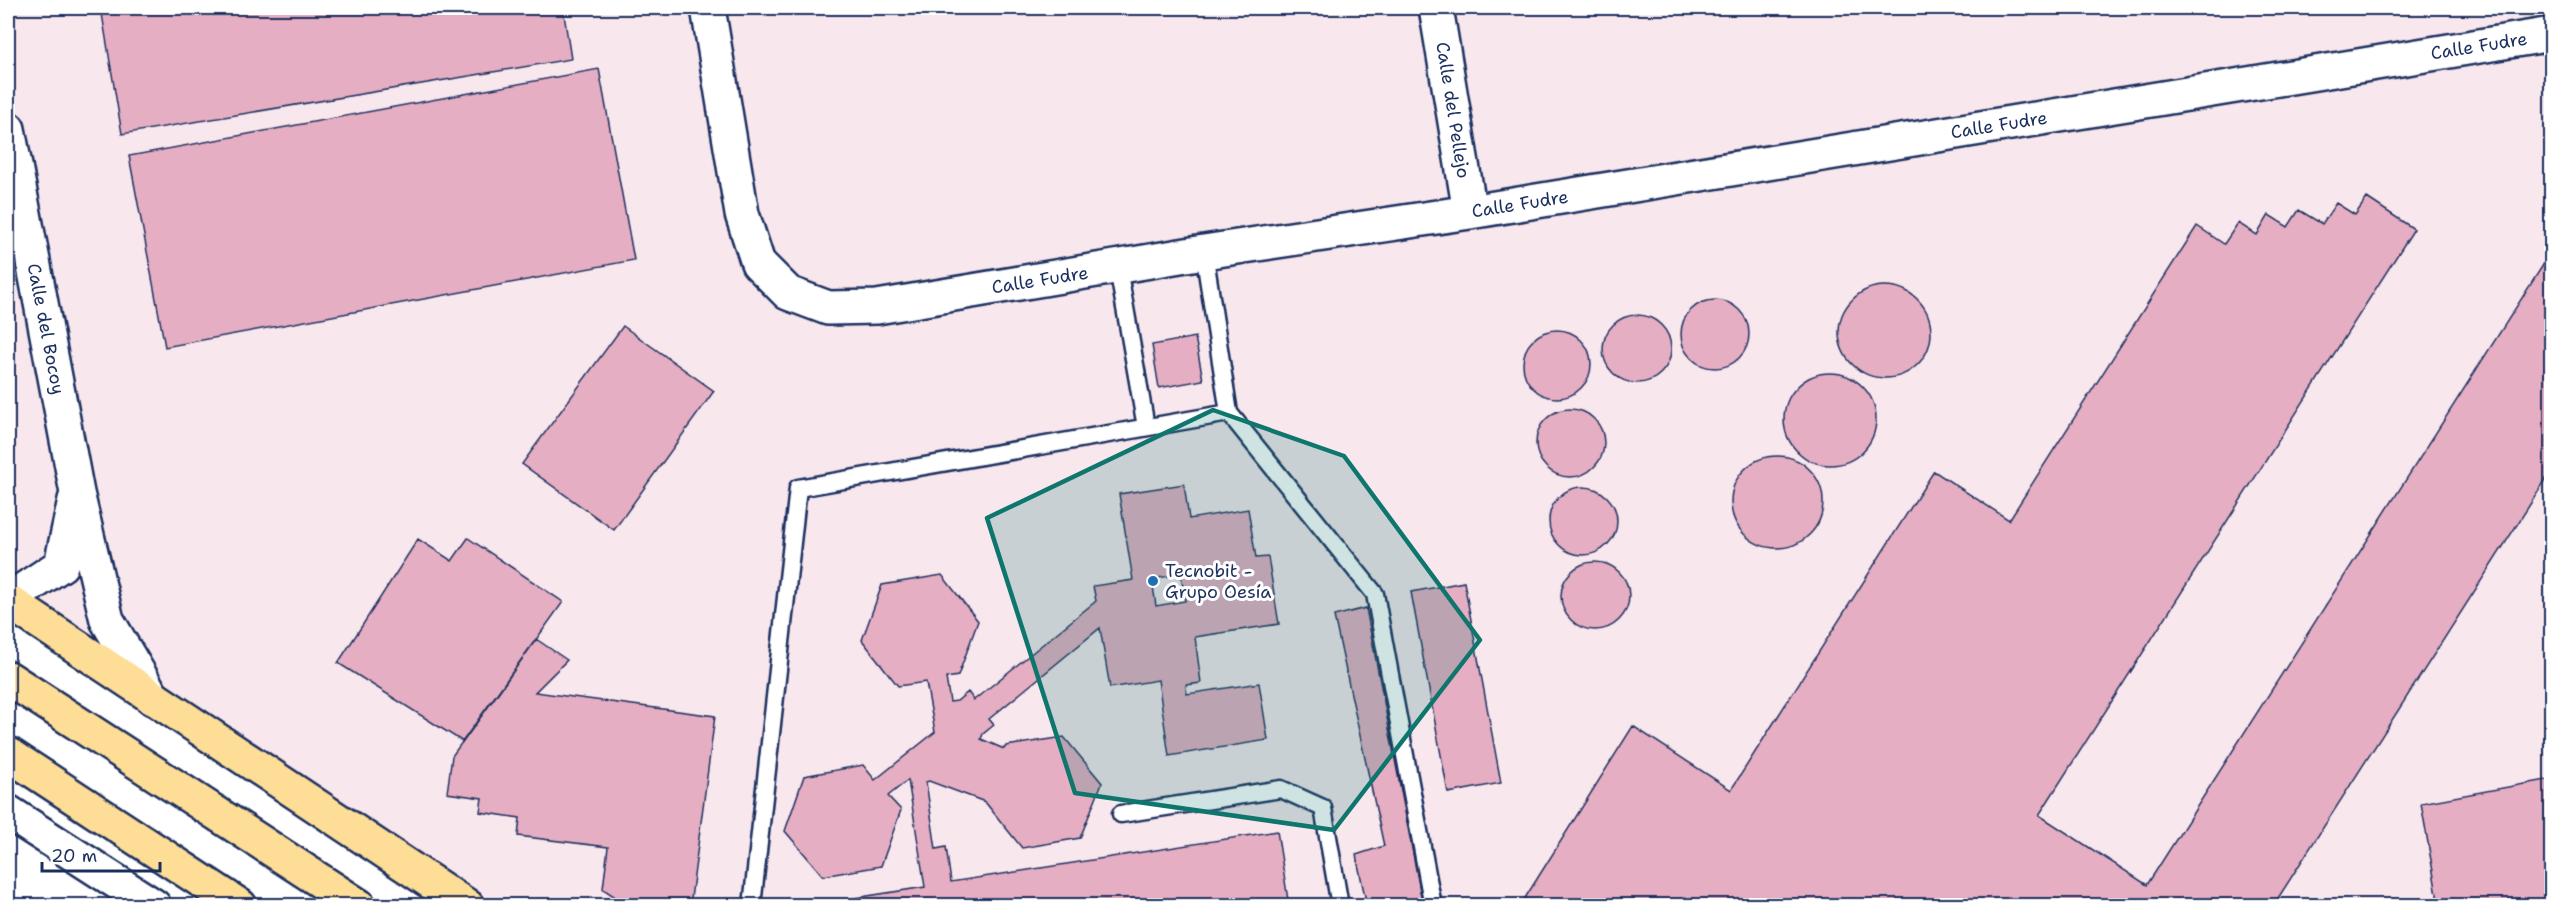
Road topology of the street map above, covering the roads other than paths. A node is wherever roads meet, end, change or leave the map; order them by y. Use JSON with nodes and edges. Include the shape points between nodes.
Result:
{"nodes":[{"id":1,"x":708,"y":8,"type":"edge"},
{"id":2,"x":1436,"y":8,"type":"edge"},
{"id":3,"x":2552,"y":34,"type":"edge"},
{"id":4,"x":8,"y":129,"type":"edge"},
{"id":5,"x":1470,"y":212,"type":"junction"},
{"id":6,"x":1204,"y":252,"type":"junction"},
{"id":7,"x":1118,"y":268,"type":"junction"},
{"id":8,"x":1229,"y":413,"type":"junction"},
{"id":9,"x":1146,"y":427,"type":"junction"},
{"id":10,"x":77,"y":492,"type":"junction"},
{"id":11,"x":8,"y":601,"type":"edge"},
{"id":12,"x":8,"y":678,"type":"edge"},
{"id":13,"x":153,"y":698,"type":"junction"},
{"id":14,"x":8,"y":754,"type":"edge"},
{"id":15,"x":8,"y":812,"type":"edge"},
{"id":16,"x":1121,"y":814,"type":"dead end"},
{"id":17,"x":154,"y":906,"type":"edge"},
{"id":18,"x":240,"y":906,"type":"edge"},
{"id":19,"x":359,"y":906,"type":"edge"},
{"id":20,"x":467,"y":906,"type":"edge"},
{"id":21,"x":752,"y":906,"type":"edge"},
{"id":22,"x":1340,"y":906,"type":"edge"},
{"id":23,"x":1433,"y":906,"type":"edge"}],
"edges":[{"from":1,"to":7,"type":"street","name":"Calle Fudre","via":[[742,214],[758,263],[788,293],[828,308],[877,307]]},
{"from":2,"to":5,"type":"street","name":"Calle del Pellejo"},
{"from":3,"to":5,"type":"street","name":"Calle Fudre"},
{"from":4,"to":10,"type":"street","name":"Calle del Bocoy"},
{"from":5,"to":6,"type":"street","name":"Calle Fudre"},
{"from":6,"to":7,"type":"street","name":"Calle Fudre"},
{"from":6,"to":8,"type":"lane"},
{"from":7,"to":9,"type":"lane"},
{"from":8,"to":9,"type":"lane"},
{"from":8,"to":23,"type":"lane","via":[[1375,594]]},
{"from":9,"to":21,"type":"lane","via":[[798,488]]},
{"from":10,"to":11,"type":"street","name":"Calle del Bocoy","via":[[61,565]]},
{"from":10,"to":13,"type":"street","name":"Calle del Bocoy","via":[[107,620]]},
{"from":11,"to":13,"type":"highway"},
{"from":12,"to":19,"type":"highway"},
{"from":13,"to":20,"type":"highway"},
{"from":14,"to":18,"type":"highway"},
{"from":15,"to":17,"type":"street"},
{"from":16,"to":22,"type":"lane","via":[[1281,789],[1323,808]]}]}
